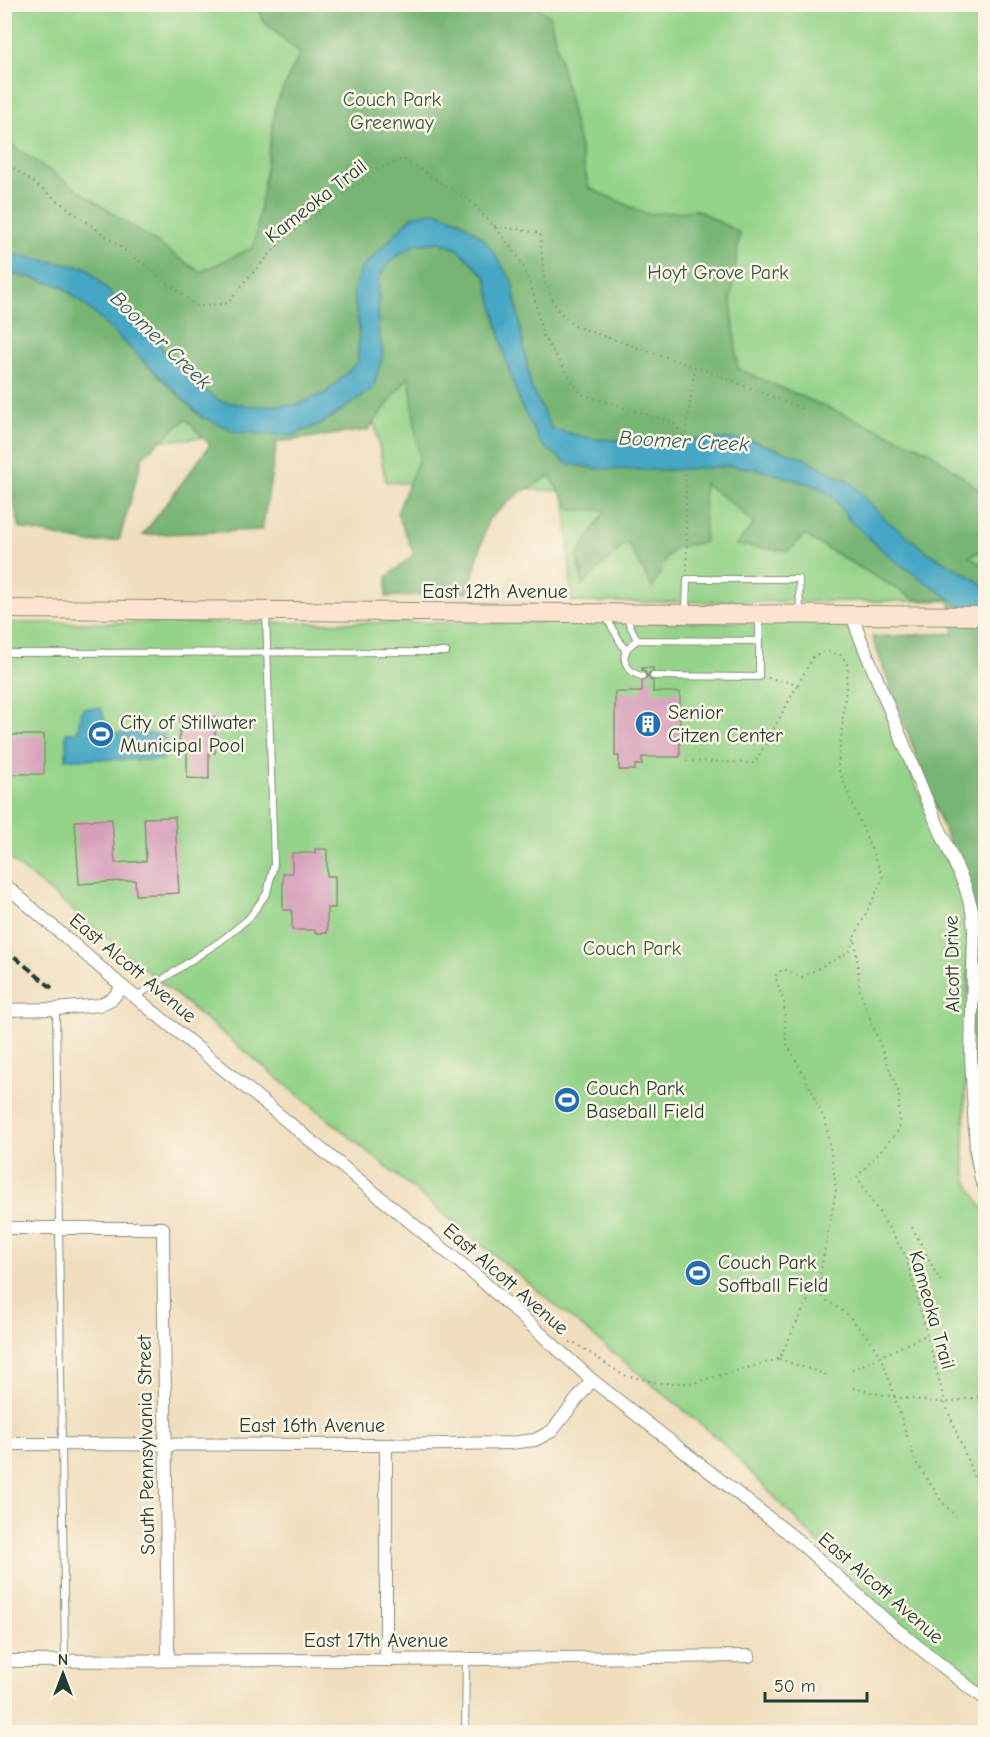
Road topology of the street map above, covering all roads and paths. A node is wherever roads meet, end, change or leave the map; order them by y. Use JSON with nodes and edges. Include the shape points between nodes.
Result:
{"nodes":[{"id":1,"x":4,"y":161,"type":"edge"},
{"id":2,"x":494,"y":226,"type":"junction"},
{"id":3,"x":695,"y":367,"type":"junction"},
{"id":4,"x":805,"y":410,"type":"dead end"},
{"id":5,"x":685,"y":438,"type":"junction"},
{"id":6,"x":687,"y":579,"type":"junction"},
{"id":7,"x":4,"y":609,"type":"edge"},
{"id":8,"x":266,"y":611,"type":"junction"},
{"id":9,"x":604,"y":614,"type":"junction"},
{"id":10,"x":625,"y":614,"type":"junction"},
{"id":11,"x":686,"y":615,"type":"junction"},
{"id":12,"x":759,"y":615,"type":"junction"},
{"id":13,"x":800,"y":616,"type":"junction"},
{"id":14,"x":853,"y":616,"type":"junction"},
{"id":15,"x":986,"y":616,"type":"edge"},
{"id":16,"x":637,"y":640,"type":"junction"},
{"id":17,"x":759,"y":641,"type":"junction"},
{"id":18,"x":268,"y":652,"type":"junction"},
{"id":19,"x":446,"y":652,"type":"dead end"},
{"id":20,"x":626,"y":652,"type":"junction"},
{"id":21,"x":4,"y":653,"type":"edge"},
{"id":22,"x":642,"y":676,"type":"dead end"},
{"id":23,"x":653,"y":676,"type":"dead end"},
{"id":24,"x":759,"y":677,"type":"junction"},
{"id":25,"x":798,"y":684,"type":"junction"},
{"id":26,"x":686,"y":761,"type":"dead end"},
{"id":27,"x":4,"y":884,"type":"edge"},
{"id":28,"x":855,"y":936,"type":"junction"},
{"id":29,"x":123,"y":987,"type":"junction"},
{"id":30,"x":136,"y":997,"type":"junction"},
{"id":31,"x":56,"y":1009,"type":"junction"},
{"id":32,"x":4,"y":1010,"type":"edge"},
{"id":33,"x":986,"y":1190,"type":"edge"},
{"id":34,"x":912,"y":1227,"type":"dead end"},
{"id":35,"x":4,"y":1228,"type":"edge"},
{"id":36,"x":59,"y":1228,"type":"junction"},
{"id":37,"x":820,"y":1275,"type":"junction"},
{"id":38,"x":940,"y":1281,"type":"dead end"},
{"id":39,"x":926,"y":1335,"type":"junction"},
{"id":40,"x":562,"y":1352,"type":"junction"},
{"id":41,"x":880,"y":1355,"type":"junction"},
{"id":42,"x":778,"y":1359,"type":"junction"},
{"id":43,"x":852,"y":1370,"type":"dead end"},
{"id":44,"x":827,"y":1375,"type":"dead end"},
{"id":45,"x":592,"y":1380,"type":"junction"},
{"id":46,"x":853,"y":1388,"type":"dead end"},
{"id":47,"x":983,"y":1396,"type":"dead end"},
{"id":48,"x":894,"y":1397,"type":"junction"},
{"id":49,"x":945,"y":1403,"type":"junction"},
{"id":50,"x":4,"y":1444,"type":"edge"},
{"id":51,"x":62,"y":1444,"type":"junction"},
{"id":52,"x":166,"y":1444,"type":"junction"},
{"id":53,"x":386,"y":1445,"type":"junction"},
{"id":54,"x":986,"y":1508,"type":"edge"},
{"id":55,"x":956,"y":1517,"type":"dead end"},
{"id":56,"x":749,"y":1656,"type":"dead end"},
{"id":57,"x":466,"y":1659,"type":"junction"},
{"id":58,"x":168,"y":1660,"type":"junction"},
{"id":59,"x":386,"y":1660,"type":"junction"},
{"id":60,"x":4,"y":1661,"type":"edge"},
{"id":61,"x":65,"y":1661,"type":"junction"},
{"id":62,"x":986,"y":1699,"type":"edge"},
{"id":63,"x":465,"y":1732,"type":"edge"}],
"edges":[{"from":1,"to":2,"type":"path","name":"Kameoka Trail","via":[[198,307],[228,303],[285,238],[378,169],[404,159],[469,200]]},
{"from":2,"to":3,"type":"path","via":[[540,232],[544,280],[557,309],[574,326]]},
{"from":2,"to":5,"type":"path","name":"Kameoka Trail","via":[[520,259],[533,292],[543,336],[581,394],[674,423]]},
{"from":3,"to":4,"type":"path"},
{"from":3,"to":5,"type":"path"},
{"from":5,"to":6,"type":"path"},
{"from":6,"to":11,"type":"lane"},
{"from":6,"to":13,"type":"lane","via":[[799,579]]},
{"from":7,"to":8,"type":"street","name":"East 12th Avenue"},
{"from":8,"to":9,"type":"street","name":"East 12th Avenue"},
{"from":8,"to":18,"type":"lane"},
{"from":9,"to":10,"type":"street","name":"East 12th Avenue"},
{"from":9,"to":20,"type":"lane"},
{"from":10,"to":11,"type":"street","name":"East 12th Avenue"},
{"from":10,"to":16,"type":"lane"},
{"from":11,"to":12,"type":"street","name":"East 12th Avenue"},
{"from":12,"to":13,"type":"street","name":"East 12th Avenue"},
{"from":12,"to":17,"type":"lane"},
{"from":13,"to":14,"type":"street","name":"East 12th Avenue"},
{"from":14,"to":15,"type":"street","name":"East 12th Avenue"},
{"from":14,"to":33,"type":"street","name":"Alcott Drive","via":[[972,910],[971,1056],[976,1151]]},
{"from":16,"to":17,"type":"lane"},
{"from":16,"to":20,"type":"lane"},
{"from":17,"to":24,"type":"lane"},
{"from":18,"to":19,"type":"lane"},
{"from":18,"to":21,"type":"lane"},
{"from":18,"to":30,"type":"lane","via":[[274,864],[267,893],[249,918]]},
{"from":20,"to":22,"type":"lane","via":[[628,669]]},
{"from":23,"to":24,"type":"lane"},
{"from":24,"to":25,"type":"path"},
{"from":25,"to":26,"type":"path","via":[[755,763]]},
{"from":25,"to":28,"type":"path","via":[[813,657],[826,651],[842,655],[848,666],[838,768],[883,878]]},
{"from":27,"to":29,"type":"street","name":"East Alcott Avenue"},
{"from":28,"to":37,"type":"path","via":[[849,952],[802,977],[783,969],[776,975],[784,1002],[786,1042],[826,1123],[833,1166],[836,1190]]},
{"from":28,"to":39,"type":"path","name":"Kameoka Trail","via":[[860,993],[899,1094],[899,1130],[857,1177],[906,1256]]},
{"from":29,"to":30,"type":"street","name":"East Alcott Avenue"},
{"from":29,"to":31,"type":"street","via":[[99,1005]]},
{"from":30,"to":40,"type":"street","name":"East Alcott Avenue","via":[[480,1279]]},
{"from":31,"to":32,"type":"street"},
{"from":31,"to":36,"type":"lane"},
{"from":34,"to":38,"type":"path"},
{"from":35,"to":36,"type":"street"},
{"from":36,"to":51,"type":"lane"},
{"from":36,"to":52,"type":"street","name":"South Pennsylvania Street","via":[[163,1228]]},
{"from":37,"to":41,"type":"path","via":[[823,1298],[847,1314]]},
{"from":37,"to":42,"type":"path"},
{"from":39,"to":41,"type":"path"},
{"from":39,"to":49,"type":"path","name":"Kameoka Trail"},
{"from":40,"to":42,"type":"path","via":[[572,1341],[623,1375],[659,1383],[693,1383]]},
{"from":40,"to":45,"type":"street","name":"East Alcott Avenue"},
{"from":41,"to":43,"type":"path"},
{"from":41,"to":48,"type":"path"},
{"from":42,"to":44,"type":"path"},
{"from":45,"to":53,"type":"street","name":"East 16th Avenue","via":[[552,1431],[535,1440]]},
{"from":45,"to":62,"type":"street","name":"East Alcott Avenue","via":[[796,1539],[891,1624]]},
{"from":46,"to":48,"type":"path"},
{"from":47,"to":49,"type":"path"},
{"from":48,"to":49,"type":"path"},
{"from":48,"to":55,"type":"path","via":[[915,1461]]},
{"from":49,"to":54,"type":"path","name":"Kameoka Trail"},
{"from":50,"to":51,"type":"street","name":"East 16th Avenue"},
{"from":51,"to":52,"type":"street","name":"East 16th Avenue"},
{"from":51,"to":61,"type":"lane"},
{"from":52,"to":53,"type":"street","name":"East 16th Avenue"},
{"from":52,"to":58,"type":"street","name":"South Pennsylvania Street"},
{"from":53,"to":59,"type":"street"},
{"from":56,"to":57,"type":"street","name":"East 17th Avenue"},
{"from":57,"to":59,"type":"street","name":"East 17th Avenue"},
{"from":57,"to":63,"type":"lane"},
{"from":58,"to":59,"type":"street","name":"East 17th Avenue"},
{"from":58,"to":61,"type":"street","name":"East 17th Avenue"},
{"from":60,"to":61,"type":"street","name":"East 17th Avenue"}]}
